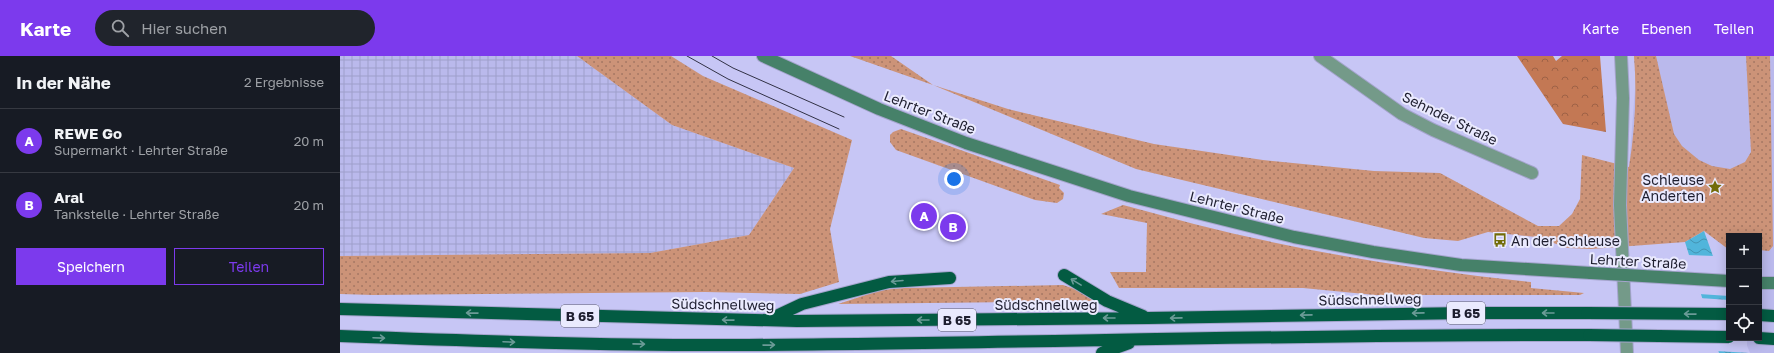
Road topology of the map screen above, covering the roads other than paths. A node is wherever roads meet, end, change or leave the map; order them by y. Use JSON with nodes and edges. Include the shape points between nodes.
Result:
{"nodes":[{"id":1,"x":763,"y":56,"type":"edge"},
{"id":2,"x":1320,"y":56,"type":"edge"},
{"id":3,"x":1621,"y":56,"type":"edge"},
{"id":4,"x":1532,"y":173,"type":"dead end"},
{"id":5,"x":1064,"y":275,"type":"dead end"},
{"id":6,"x":950,"y":278,"type":"dead end"},
{"id":7,"x":1726,"y":281,"type":"edge"},
{"id":8,"x":1762,"y":283,"type":"edge"},
{"id":9,"x":1774,"y":283,"type":"edge"},
{"id":10,"x":340,"y":309,"type":"edge"},
{"id":11,"x":1726,"y":314,"type":"edge"},
{"id":12,"x":1762,"y":315,"type":"edge"},
{"id":13,"x":1774,"y":316,"type":"edge"},
{"id":14,"x":1148,"y":318,"type":"junction"},
{"id":15,"x":767,"y":320,"type":"junction"},
{"id":16,"x":340,"y":336,"type":"edge"},
{"id":17,"x":1726,"y":337,"type":"edge"},
{"id":18,"x":1762,"y":338,"type":"edge"},
{"id":19,"x":1774,"y":339,"type":"edge"},
{"id":20,"x":1137,"y":340,"type":"junction"},
{"id":21,"x":804,"y":344,"type":"junction"},
{"id":22,"x":826,"y":353,"type":"edge"},
{"id":23,"x":1102,"y":353,"type":"edge"},
{"id":24,"x":1627,"y":353,"type":"edge"}],
"edges":[{"from":1,"to":7,"type":"main road","name":"Lehrter Straße","bridge":true,"via":[[879,109],[966,143],[1129,196],[1294,237],[1461,265]]},
{"from":2,"to":4,"type":"street","name":"Sehnder Straße","via":[[1402,114]]},
{"from":3,"to":24,"type":"street","via":[[1623,98],[1620,205]]},
{"from":14,"to":5,"type":"highway","one_way":true,"via":[[1107,301]]},
{"from":6,"to":15,"type":"highway","one_way":true,"via":[[889,282],[802,304]]},
{"from":8,"to":9,"type":"main road"},
{"from":15,"to":10,"type":"highway","name":"Südschnellweg","number":"B 65","one_way":true},
{"from":11,"to":14,"type":"highway","name":"Südschnellweg","number":"B 65","one_way":true,"bridge":true,"via":[[1468,312]]},
{"from":12,"to":13,"type":"highway"},
{"from":14,"to":15,"type":"highway","name":"Südschnellweg","number":"B 65","one_way":true},
{"from":16,"to":21,"type":"highway","number":"B 65","one_way":true,"via":[[526,342]]},
{"from":17,"to":20,"type":"highway","number":"B 65","bridge":true,"via":[[1467,335]]},
{"from":18,"to":19,"type":"highway"},
{"from":20,"to":21,"type":"highway","number":"B 65"},
{"from":20,"to":23,"type":"highway"},
{"from":21,"to":22,"type":"highway"}]}
